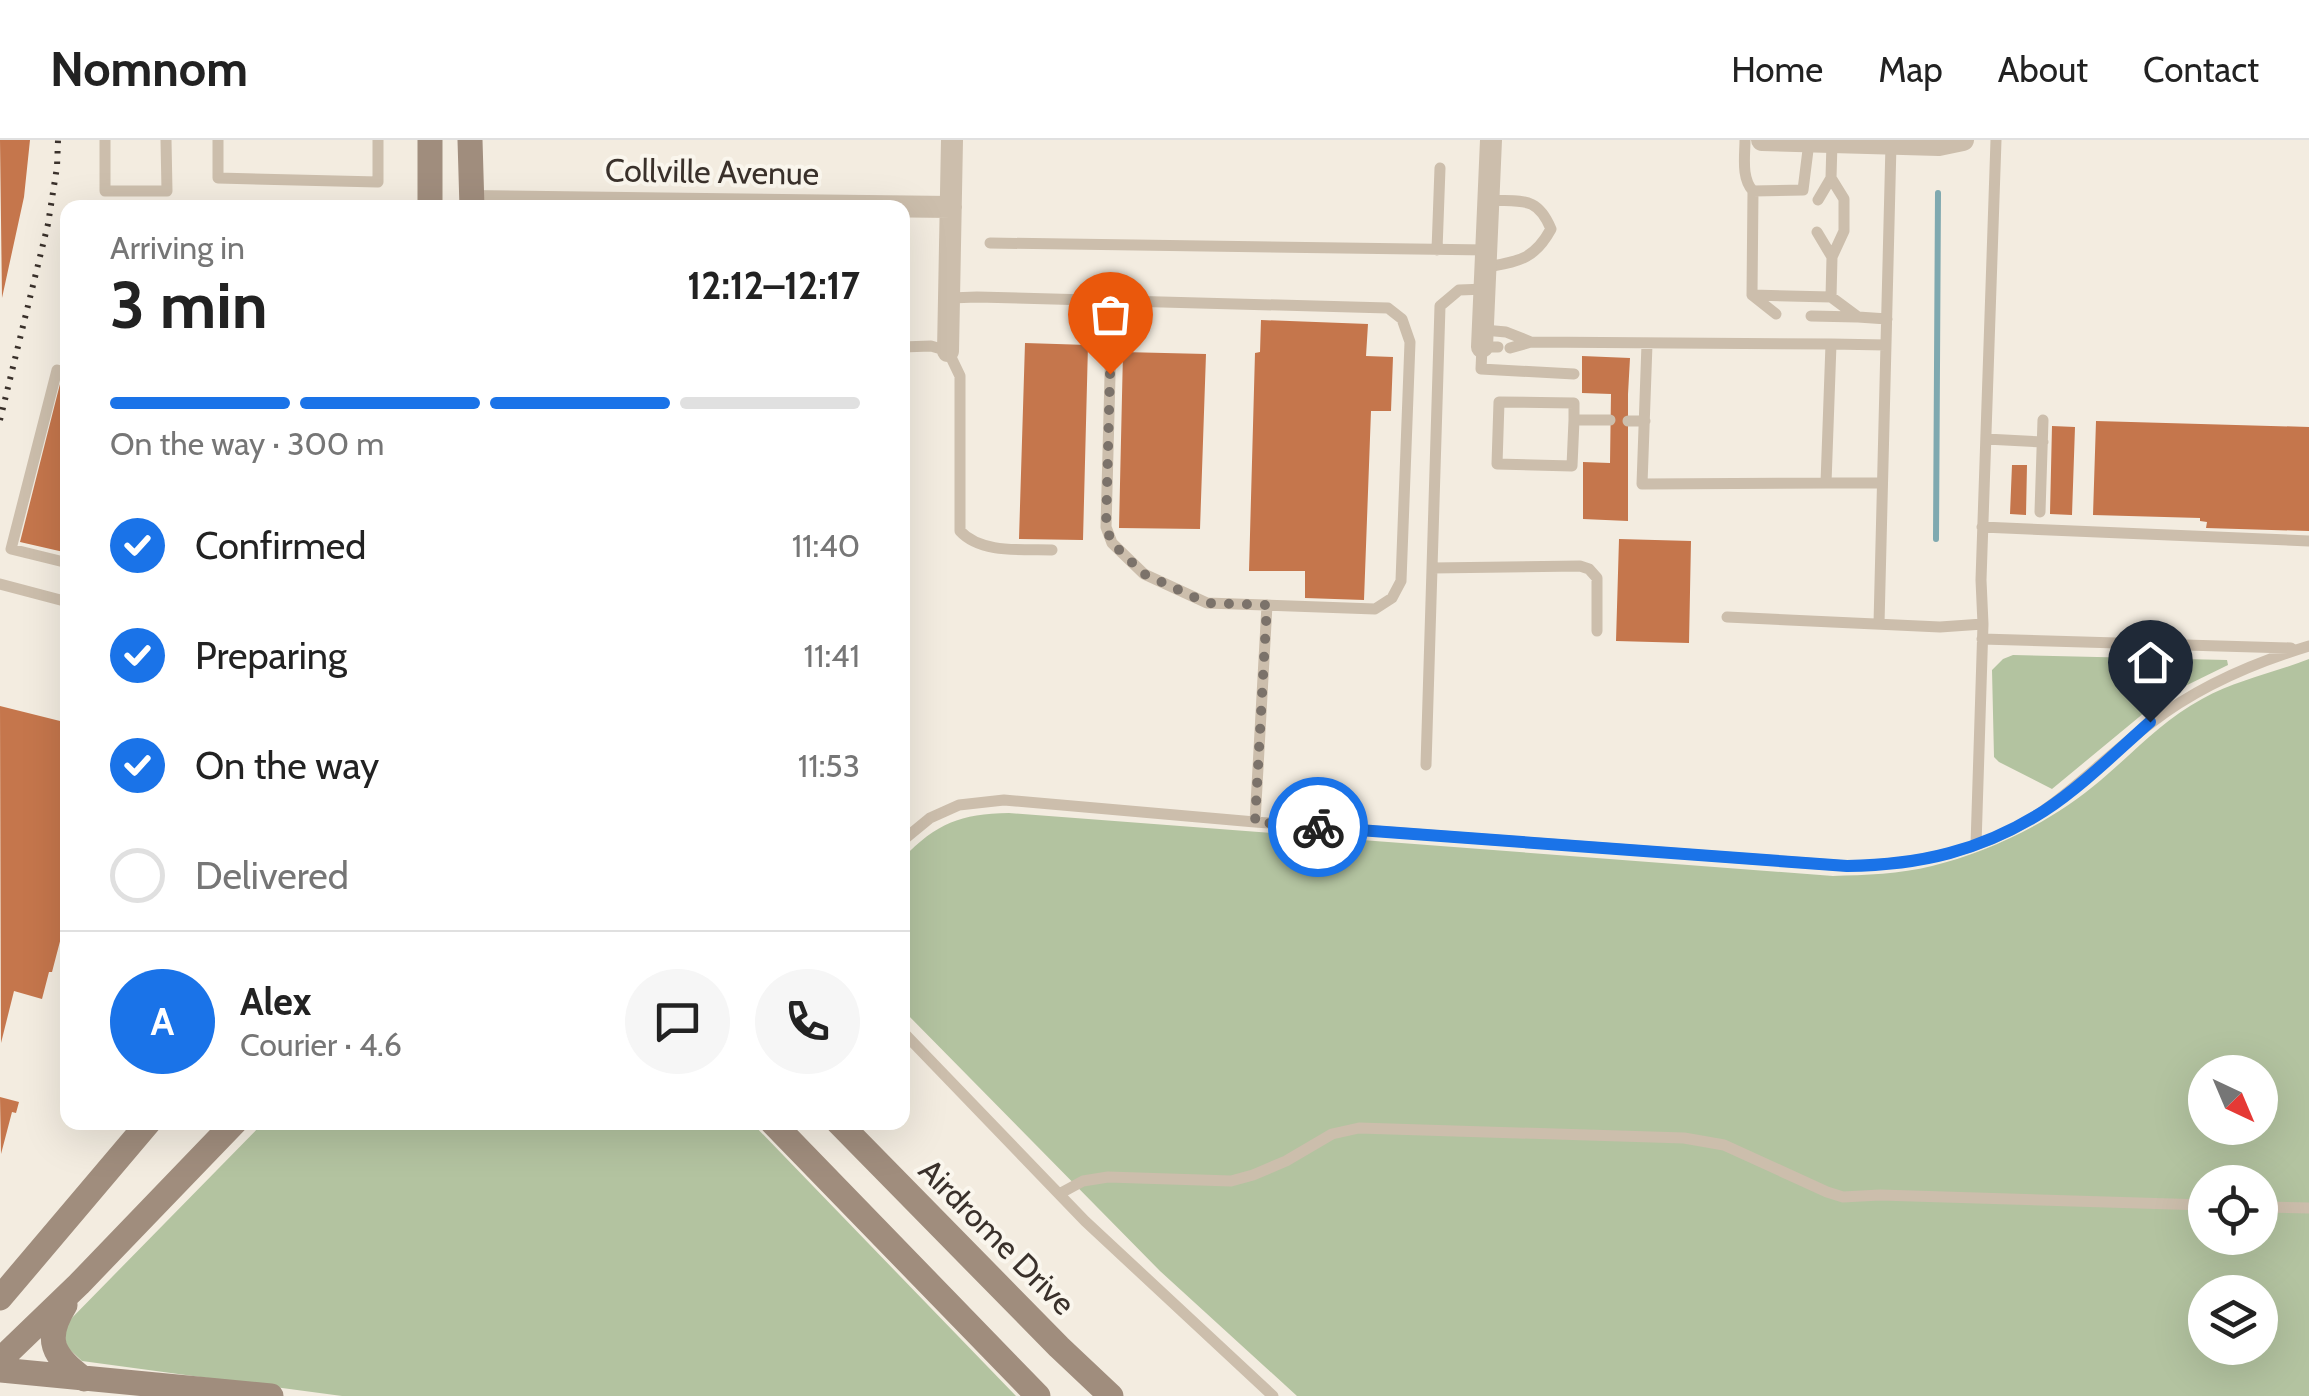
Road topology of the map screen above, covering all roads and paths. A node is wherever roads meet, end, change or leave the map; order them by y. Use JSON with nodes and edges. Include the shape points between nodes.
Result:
{"nodes":[{"id":1,"x":105,"y":140,"type":"edge"},
{"id":2,"x":166,"y":140,"type":"edge"},
{"id":3,"x":218,"y":140,"type":"edge"},
{"id":4,"x":378,"y":140,"type":"edge"},
{"id":5,"x":430,"y":140,"type":"edge"},
{"id":6,"x":470,"y":140,"type":"edge"},
{"id":7,"x":952,"y":140,"type":"edge"},
{"id":8,"x":1491,"y":140,"type":"edge"},
{"id":9,"x":1745,"y":140,"type":"edge"},
{"id":10,"x":1762,"y":140,"type":"edge"},
{"id":11,"x":1963,"y":140,"type":"edge"},
{"id":12,"x":1996,"y":140,"type":"edge"},
{"id":13,"x":1820,"y":142,"type":"edge"},
{"id":14,"x":1891,"y":144,"type":"junction"},
{"id":15,"x":1440,"y":168,"type":"dead end"},
{"id":16,"x":1832,"y":178,"type":"junction"},
{"id":17,"x":1753,"y":191,"type":"junction"},
{"id":18,"x":430,"y":200,"type":"edge"},
{"id":19,"x":472,"y":200,"type":"edge"},
{"id":20,"x":1489,"y":200,"type":"junction"},
{"id":21,"x":1818,"y":200,"type":"dead end"},
{"id":22,"x":910,"y":207,"type":"edge"},
{"id":23,"x":951,"y":207,"type":"junction"},
{"id":24,"x":1817,"y":232,"type":"dead end"},
{"id":25,"x":990,"y":243,"type":"dead end"},
{"id":26,"x":1437,"y":250,"type":"junction"},
{"id":27,"x":1832,"y":257,"type":"junction"},
{"id":28,"x":1487,"y":269,"type":"junction"},
{"id":29,"x":1752,"y":294,"type":"junction"},
{"id":30,"x":1832,"y":297,"type":"junction"},
{"id":31,"x":950,"y":298,"type":"junction"},
{"id":32,"x":1112,"y":301,"type":"junction"},
{"id":33,"x":1776,"y":314,"type":"dead end"},
{"id":34,"x":1811,"y":316,"type":"dead end"},
{"id":35,"x":1858,"y":317,"type":"junction"},
{"id":36,"x":1887,"y":319,"type":"junction"},
{"id":37,"x":1531,"y":342,"type":"junction"},
{"id":38,"x":1493,"y":343,"type":"junction"},
{"id":39,"x":1648,"y":344,"type":"junction"},
{"id":40,"x":1831,"y":344,"type":"junction"},
{"id":41,"x":1886,"y":345,"type":"junction"},
{"id":42,"x":910,"y":347,"type":"edge"},
{"id":43,"x":948,"y":351,"type":"junction"},
{"id":44,"x":60,"y":371,"type":"edge"},
{"id":45,"x":1574,"y":374,"type":"dead end"},
{"id":46,"x":1574,"y":420,"type":"junction"},
{"id":47,"x":1610,"y":420,"type":"dead end"},
{"id":48,"x":2044,"y":420,"type":"dead end"},
{"id":49,"x":1628,"y":421,"type":"dead end"},
{"id":50,"x":1644,"y":421,"type":"junction"},
{"id":51,"x":1986,"y":439,"type":"junction"},
{"id":52,"x":2042,"y":442,"type":"junction"},
{"id":53,"x":1826,"y":483,"type":"junction"},
{"id":54,"x":1882,"y":483,"type":"junction"},
{"id":55,"x":2040,"y":512,"type":"dead end"},
{"id":56,"x":1982,"y":528,"type":"junction"},
{"id":57,"x":2309,"y":541,"type":"edge"},
{"id":58,"x":1052,"y":550,"type":"dead end"},
{"id":59,"x":60,"y":561,"type":"edge"},
{"id":60,"x":1432,"y":568,"type":"junction"},
{"id":61,"x":0,"y":584,"type":"edge"},
{"id":62,"x":60,"y":600,"type":"edge"},
{"id":63,"x":1267,"y":605,"type":"junction"},
{"id":64,"x":1727,"y":617,"type":"dead end"},
{"id":65,"x":1879,"y":624,"type":"junction"},
{"id":66,"x":1983,"y":624,"type":"junction"},
{"id":67,"x":1597,"y":631,"type":"dead end"},
{"id":68,"x":1982,"y":639,"type":"junction"},
{"id":69,"x":2304,"y":647,"type":"edge"},
{"id":70,"x":1426,"y":765,"type":"dead end"},
{"id":71,"x":1255,"y":822,"type":"junction"},
{"id":72,"x":910,"y":834,"type":"edge"},
{"id":73,"x":1976,"y":845,"type":"junction"},
{"id":74,"x":910,"y":1039,"type":"edge"},
{"id":75,"x":143,"y":1130,"type":"edge"},
{"id":76,"x":227,"y":1130,"type":"edge"},
{"id":77,"x":780,"y":1130,"type":"edge"},
{"id":78,"x":846,"y":1130,"type":"edge"},
{"id":79,"x":1059,"y":1194,"type":"junction"},
{"id":80,"x":2188,"y":1204,"type":"edge"},
{"id":81,"x":2278,"y":1207,"type":"edge"},
{"id":82,"x":2309,"y":1208,"type":"edge"},
{"id":83,"x":79,"y":1284,"type":"junction"},
{"id":84,"x":0,"y":1298,"type":"edge"},
{"id":85,"x":0,"y":1360,"type":"edge"},
{"id":86,"x":0,"y":1370,"type":"edge"},
{"id":87,"x":84,"y":1378,"type":"junction"},
{"id":88,"x":1033,"y":1393,"type":"edge"},
{"id":89,"x":228,"y":1394,"type":"edge"},
{"id":90,"x":272,"y":1396,"type":"edge"},
{"id":91,"x":1112,"y":1396,"type":"edge"},
{"id":92,"x":1273,"y":1396,"type":"edge"}],
"edges":[{"from":1,"to":2,"type":"lane","via":[[106,191],[166,190]]},
{"from":3,"to":4,"type":"lane","via":[[218,178],[378,182]]},
{"from":5,"to":18,"type":"main road"},
{"from":6,"to":19,"type":"main road"},
{"from":7,"to":23,"type":"street"},
{"from":8,"to":20,"type":"street"},
{"from":9,"to":17,"type":"lane","via":[[1746,179]]},
{"from":10,"to":13,"type":"street"},
{"from":11,"to":14,"type":"street"},
{"from":12,"to":51,"type":"lane"},
{"from":13,"to":14,"type":"street"},
{"from":13,"to":16,"type":"lane"},
{"from":13,"to":17,"type":"lane","via":[[1803,190]]},
{"from":14,"to":36,"type":"lane"},
{"from":15,"to":26,"type":"lane"},
{"from":16,"to":21,"type":"lane"},
{"from":16,"to":27,"type":"lane","via":[[1844,200],[1844,230]]},
{"from":17,"to":29,"type":"lane"},
{"from":20,"to":28,"type":"street"},
{"from":20,"to":28,"type":"lane","via":[[1529,202],[1544,212],[1551,229],[1540,248],[1520,261]]},
{"from":22,"to":23,"type":"street","name":"Collville Avenue"},
{"from":23,"to":31,"type":"street"},
{"from":24,"to":27,"type":"lane"},
{"from":25,"to":26,"type":"lane"},
{"from":26,"to":28,"type":"lane"},
{"from":27,"to":30,"type":"lane"},
{"from":28,"to":38,"type":"street"},
{"from":28,"to":60,"type":"lane","via":[[1440,306]]},
{"from":29,"to":30,"type":"lane"},
{"from":29,"to":33,"type":"lane"},
{"from":30,"to":35,"type":"lane"},
{"from":31,"to":32,"type":"lane"},
{"from":31,"to":43,"type":"street"},
{"from":32,"to":63,"type":"lane","via":[[1106,527],[1112,543],[1144,574],[1207,603]]},
{"from":32,"to":63,"type":"lane","via":[[1388,308],[1402,320],[1410,342],[1401,581],[1392,598],[1374,609]]},
{"from":34,"to":35,"type":"lane"},
{"from":35,"to":36,"type":"lane"},
{"from":36,"to":41,"type":"lane"},
{"from":37,"to":38,"type":"lane"},
{"from":37,"to":38,"type":"lane","via":[[1506,332]]},
{"from":37,"to":39,"type":"lane"},
{"from":38,"to":45,"type":"lane","via":[[1481,369]]},
{"from":39,"to":40,"type":"lane"},
{"from":39,"to":50,"type":"lane"},
{"from":40,"to":41,"type":"lane"},
{"from":40,"to":53,"type":"lane"},
{"from":41,"to":54,"type":"lane"},
{"from":42,"to":43,"type":"lane"},
{"from":43,"to":58,"type":"lane","via":[[960,376],[960,531],[987,546]]},
{"from":44,"to":59,"type":"lane","via":[[11,549]]},
{"from":46,"to":46,"type":"lane","via":[[1574,404],[1499,402],[1497,464],[1572,466]]},
{"from":46,"to":47,"type":"lane"},
{"from":48,"to":52,"type":"lane"},
{"from":49,"to":50,"type":"lane"},
{"from":50,"to":53,"type":"lane","via":[[1642,484]]},
{"from":51,"to":52,"type":"lane"},
{"from":51,"to":56,"type":"lane"},
{"from":52,"to":55,"type":"lane"},
{"from":53,"to":54,"type":"lane"},
{"from":54,"to":65,"type":"lane"},
{"from":56,"to":57,"type":"lane"},
{"from":56,"to":66,"type":"lane"},
{"from":60,"to":67,"type":"lane","via":[[1580,566],[1597,578]]},
{"from":60,"to":70,"type":"lane"},
{"from":61,"to":62,"type":"lane"},
{"from":63,"to":71,"type":"lane"},
{"from":64,"to":65,"type":"lane"},
{"from":65,"to":66,"type":"lane"},
{"from":66,"to":68,"type":"lane"},
{"from":68,"to":69,"type":"lane"},
{"from":68,"to":73,"type":"lane"},
{"from":69,"to":73,"type":"lane","via":[[2198,691],[2047,808]]},
{"from":71,"to":72,"type":"lane","via":[[1004,800],[959,806]]},
{"from":71,"to":73,"type":"lane","via":[[1847,866],[1921,861]]},
{"from":74,"to":79,"type":"lane"},
{"from":75,"to":84,"type":"main road"},
{"from":76,"to":83,"type":"main road"},
{"from":77,"to":88,"type":"main road"},
{"from":78,"to":91,"type":"main road","name":"Airdrome Drive"},
{"from":79,"to":80,"type":"lane","via":[[1108,1177],[1231,1181],[1359,1128],[1684,1138],[1724,1145],[1843,1197]]},
{"from":79,"to":92,"type":"lane"},
{"from":81,"to":82,"type":"lane"},
{"from":83,"to":85,"type":"main road"},
{"from":83,"to":87,"type":"main road","via":[[52,1334],[54,1351]]},
{"from":86,"to":87,"type":"main road"},
{"from":87,"to":89,"type":"main road"},
{"from":89,"to":90,"type":"main road"}]}
